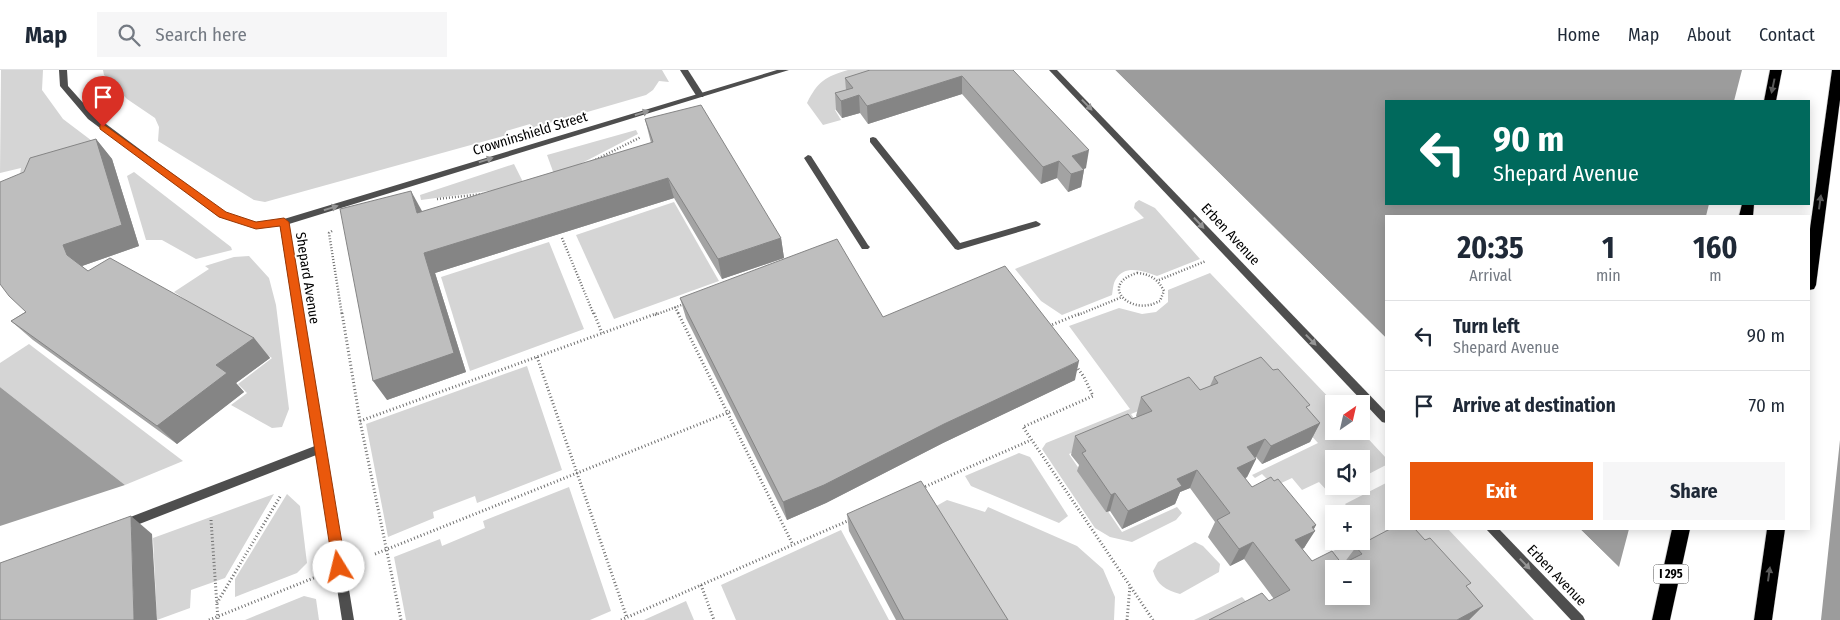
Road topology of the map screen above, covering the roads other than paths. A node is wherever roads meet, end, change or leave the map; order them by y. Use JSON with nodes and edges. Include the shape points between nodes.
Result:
{"nodes":[{"id":1,"x":63,"y":70,"type":"edge"},
{"id":2,"x":684,"y":70,"type":"edge"},
{"id":3,"x":785,"y":70,"type":"edge"},
{"id":4,"x":1053,"y":70,"type":"edge"},
{"id":5,"x":1776,"y":70,"type":"edge"},
{"id":6,"x":1838,"y":70,"type":"edge"},
{"id":7,"x":700,"y":96,"type":"junction"},
{"id":8,"x":1770,"y":100,"type":"edge"},
{"id":9,"x":873,"y":140,"type":"dead end"},
{"id":10,"x":808,"y":158,"type":"dead end"},
{"id":11,"x":284,"y":222,"type":"junction"},
{"id":12,"x":1036,"y":224,"type":"dead end"},
{"id":13,"x":866,"y":247,"type":"dead end"},
{"id":14,"x":1810,"y":278,"type":"edge"},
{"id":15,"x":1385,"y":418,"type":"edge"},
{"id":16,"x":320,"y":449,"type":"junction"},
{"id":17,"x":118,"y":528,"type":"edge"},
{"id":18,"x":1493,"y":530,"type":"edge"},
{"id":19,"x":1680,"y":530,"type":"edge"},
{"id":20,"x":1776,"y":530,"type":"edge"},
{"id":21,"x":348,"y":620,"type":"edge"},
{"id":22,"x":1579,"y":620,"type":"edge"},
{"id":23,"x":1662,"y":620,"type":"edge"},
{"id":24,"x":1763,"y":620,"type":"edge"}],
"edges":[{"from":1,"to":11,"type":"street","name":"Shepard Avenue","via":[[64,86],[91,117],[222,215],[256,225]]},
{"from":2,"to":7,"type":"street"},
{"from":3,"to":7,"type":"street","name":"Crowninshield Street"},
{"from":4,"to":15,"type":"street","name":"Erben Avenue","one_way":true},
{"from":5,"to":8,"type":"highway","one_way":true},
{"from":14,"to":6,"type":"highway","one_way":true},
{"from":11,"to":7,"type":"street","name":"Crowninshield Street","one_way":true},
{"from":9,"to":12,"type":"street","via":[[958,247]]},
{"from":10,"to":13,"type":"street"},
{"from":11,"to":16,"type":"street","name":"Shepard Avenue"},
{"from":16,"to":17,"type":"street"},
{"from":16,"to":21,"type":"street","name":"Shepard Avenue"},
{"from":18,"to":22,"type":"street","name":"Erben Avenue","one_way":true},
{"from":19,"to":23,"type":"highway","number":"I 295"},
{"from":24,"to":20,"type":"highway","one_way":true}]}
